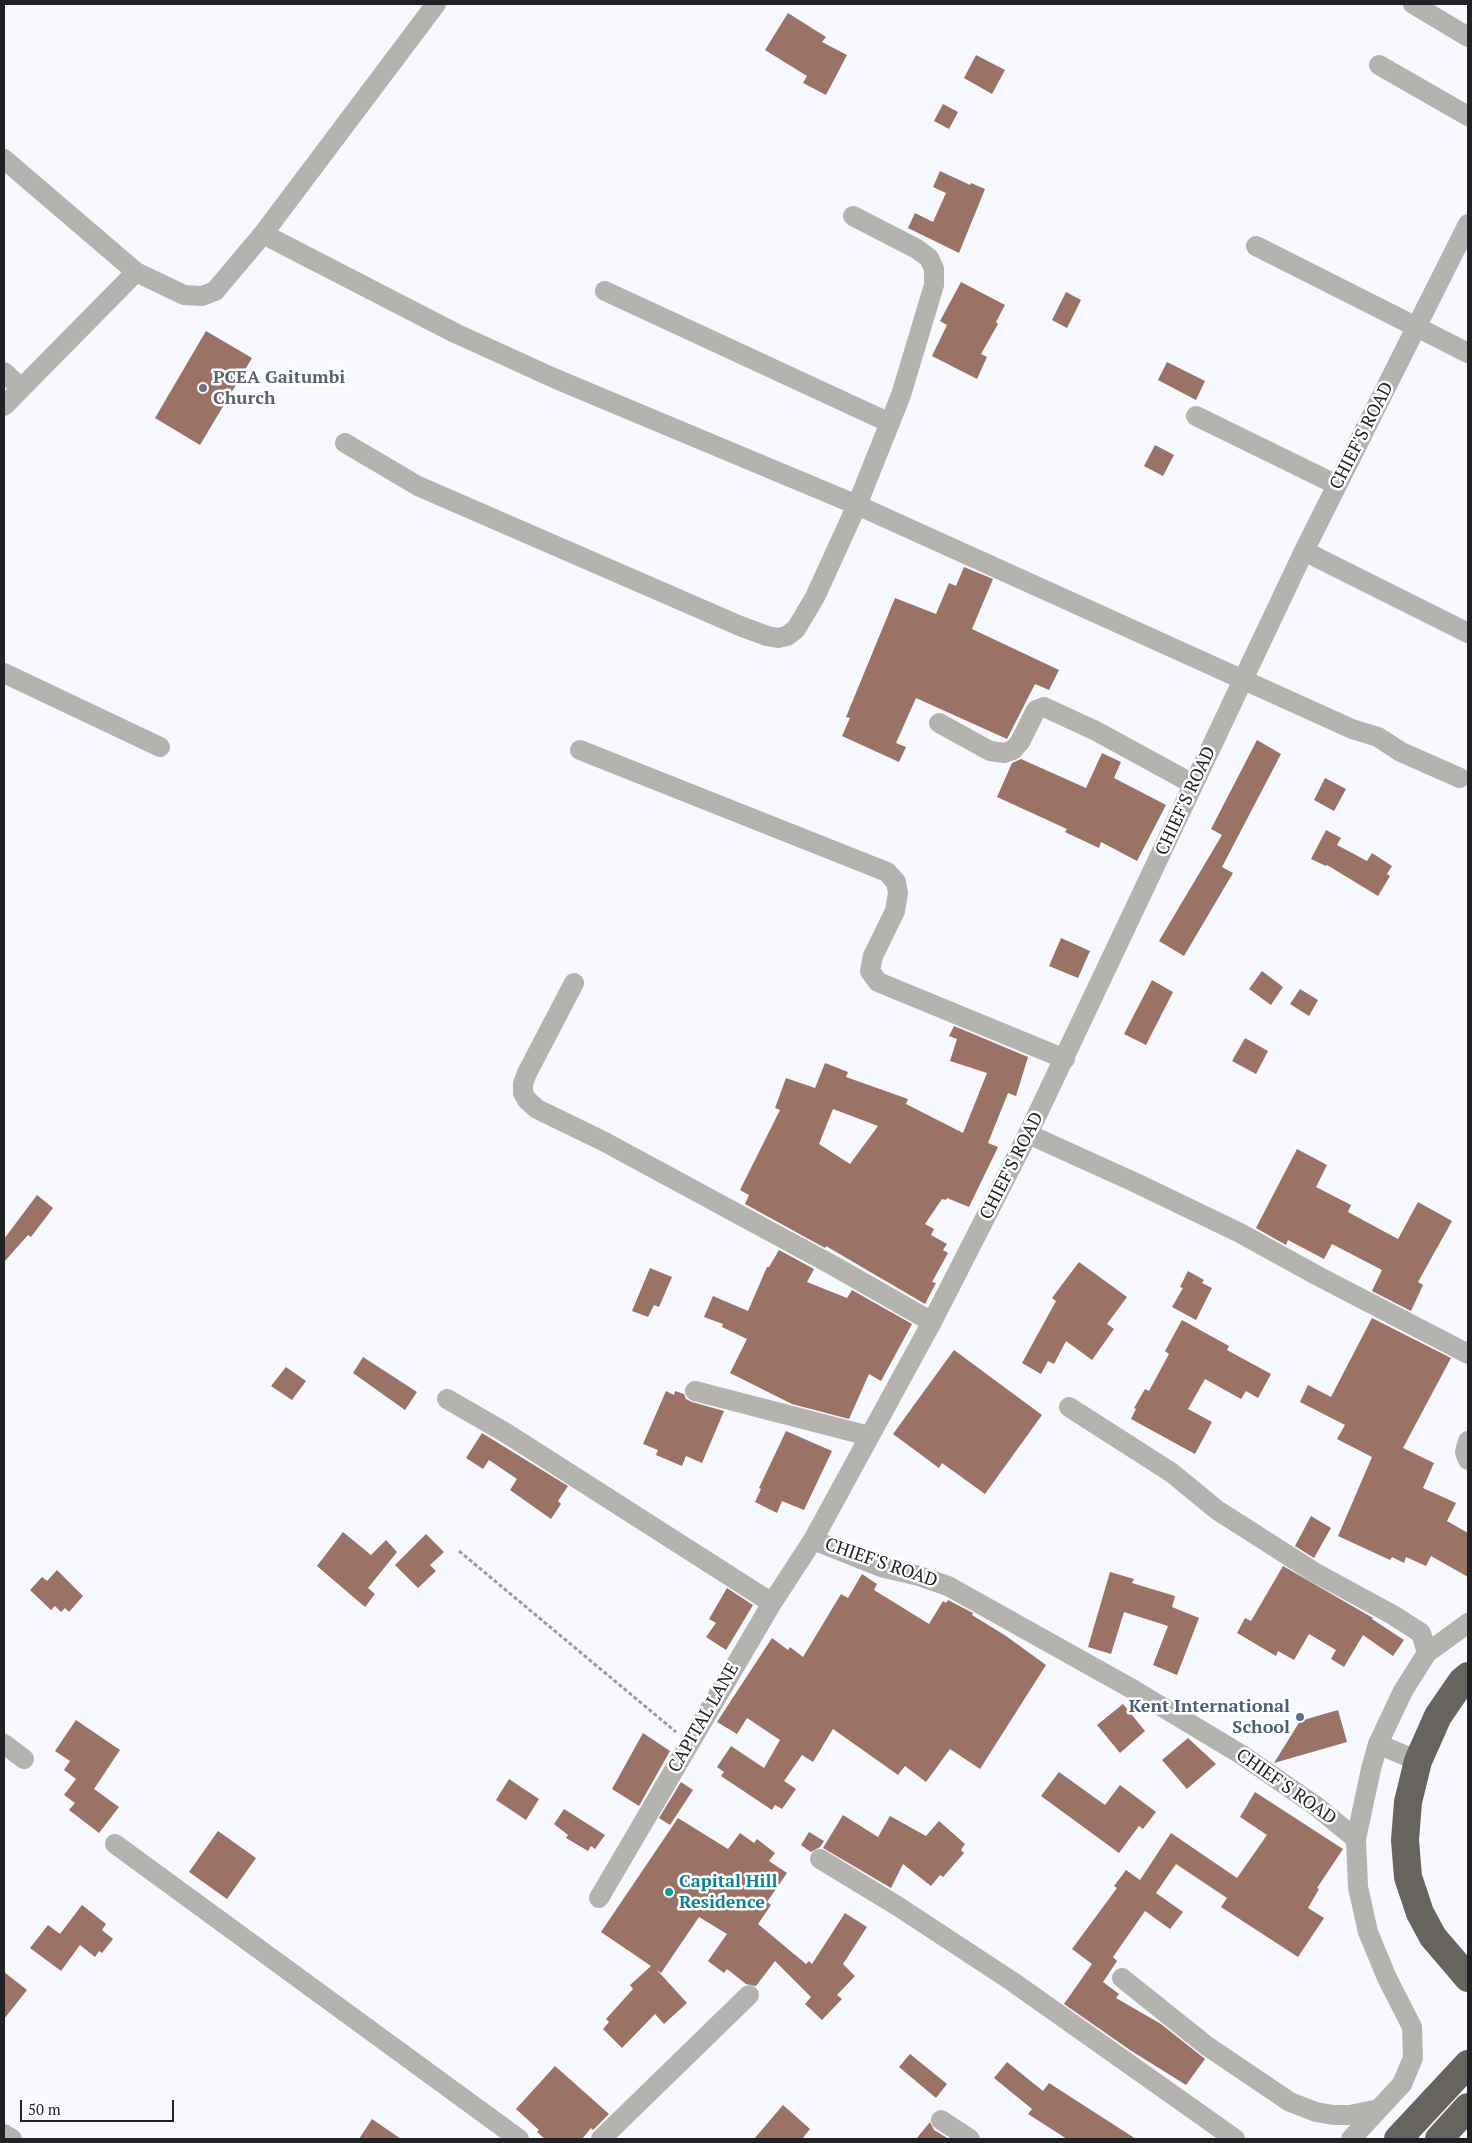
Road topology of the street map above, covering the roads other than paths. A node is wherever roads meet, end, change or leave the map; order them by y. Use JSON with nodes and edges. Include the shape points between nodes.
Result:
{"nodes":[{"id":1,"x":436,"y":4,"type":"edge"},
{"id":2,"x":1412,"y":4,"type":"edge"},
{"id":3,"x":1468,"y":37,"type":"edge"},
{"id":4,"x":1379,"y":65,"type":"dead end"},
{"id":5,"x":1468,"y":116,"type":"edge"},
{"id":6,"x":4,"y":159,"type":"edge"},
{"id":7,"x":853,"y":216,"type":"dead end"},
{"id":8,"x":1468,"y":224,"type":"edge"},
{"id":9,"x":263,"y":234,"type":"junction"},
{"id":10,"x":1256,"y":246,"type":"dead end"},
{"id":11,"x":136,"y":272,"type":"junction"},
{"id":12,"x":604,"y":292,"type":"dead end"},
{"id":13,"x":1418,"y":327,"type":"junction"},
{"id":14,"x":1468,"y":353,"type":"edge"},
{"id":15,"x":4,"y":372,"type":"edge"},
{"id":16,"x":21,"y":388,"type":"junction"},
{"id":17,"x":4,"y":406,"type":"edge"},
{"id":18,"x":1196,"y":416,"type":"dead end"},
{"id":19,"x":890,"y":423,"type":"junction"},
{"id":20,"x":345,"y":443,"type":"dead end"},
{"id":21,"x":1337,"y":485,"type":"junction"},
{"id":22,"x":857,"y":505,"type":"junction"},
{"id":23,"x":1304,"y":551,"type":"junction"},
{"id":24,"x":1468,"y":633,"type":"edge"},
{"id":25,"x":4,"y":674,"type":"edge"},
{"id":26,"x":1244,"y":679,"type":"junction"},
{"id":27,"x":939,"y":723,"type":"dead end"},
{"id":28,"x":160,"y":747,"type":"dead end"},
{"id":29,"x":580,"y":750,"type":"dead end"},
{"id":30,"x":1460,"y":778,"type":"dead end"},
{"id":31,"x":1193,"y":784,"type":"junction"},
{"id":32,"x":574,"y":983,"type":"dead end"},
{"id":33,"x":1065,"y":1058,"type":"junction"},
{"id":34,"x":1028,"y":1134,"type":"junction"},
{"id":35,"x":932,"y":1322,"type":"junction"},
{"id":36,"x":1468,"y":1354,"type":"edge"},
{"id":37,"x":695,"y":1391,"type":"dead end"},
{"id":38,"x":446,"y":1399,"type":"dead end"},
{"id":39,"x":1069,"y":1407,"type":"dead end"},
{"id":40,"x":869,"y":1436,"type":"junction"},
{"id":41,"x":1468,"y":1441,"type":"edge"},
{"id":42,"x":1468,"y":1460,"type":"edge"},
{"id":43,"x":813,"y":1540,"type":"junction"},
{"id":44,"x":772,"y":1603,"type":"junction"},
{"id":45,"x":1468,"y":1623,"type":"edge"},
{"id":46,"x":1427,"y":1653,"type":"junction"},
{"id":47,"x":1468,"y":1676,"type":"edge"},
{"id":48,"x":4,"y":1744,"type":"edge"},
{"id":49,"x":1378,"y":1744,"type":"junction"},
{"id":50,"x":24,"y":1759,"type":"dead end"},
{"id":51,"x":1418,"y":1761,"type":"junction"},
{"id":52,"x":1356,"y":1839,"type":"junction"},
{"id":53,"x":115,"y":1844,"type":"dead end"},
{"id":54,"x":820,"y":1859,"type":"dead end"},
{"id":55,"x":598,"y":1898,"type":"dead end"},
{"id":56,"x":1122,"y":1978,"type":"dead end"},
{"id":57,"x":1468,"y":1978,"type":"edge"},
{"id":58,"x":749,"y":1995,"type":"dead end"},
{"id":59,"x":1468,"y":2064,"type":"edge"},
{"id":60,"x":1468,"y":2107,"type":"edge"},
{"id":61,"x":1379,"y":2109,"type":"junction"},
{"id":62,"x":941,"y":2120,"type":"dead end"},
{"id":63,"x":4,"y":2134,"type":"edge"},
{"id":64,"x":12,"y":2139,"type":"edge"},
{"id":65,"x":519,"y":2139,"type":"edge"},
{"id":66,"x":601,"y":2139,"type":"edge"},
{"id":67,"x":970,"y":2139,"type":"edge"},
{"id":68,"x":1235,"y":2139,"type":"edge"},
{"id":69,"x":1352,"y":2139,"type":"edge"},
{"id":70,"x":1398,"y":2139,"type":"edge"},
{"id":71,"x":1439,"y":2139,"type":"edge"}],
"edges":[{"from":1,"to":9,"type":"street"},
{"from":2,"to":3,"type":"street"},
{"from":4,"to":5,"type":"street"},
{"from":6,"to":11,"type":"street"},
{"from":7,"to":19,"type":"street","via":[[917,249],[929,258],[934,269],[934,285]]},
{"from":8,"to":13,"type":"street","name":"CHIEF'S ROAD"},
{"from":9,"to":11,"type":"street","via":[[215,291],[202,296],[184,295]]},
{"from":9,"to":22,"type":"street","via":[[455,333],[556,379]]},
{"from":10,"to":13,"type":"street"},
{"from":11,"to":16,"type":"street"},
{"from":12,"to":19,"type":"street"},
{"from":13,"to":14,"type":"street"},
{"from":13,"to":21,"type":"street","name":"CHIEF'S ROAD"},
{"from":15,"to":16,"type":"street"},
{"from":16,"to":17,"type":"street"},
{"from":18,"to":21,"type":"street"},
{"from":19,"to":22,"type":"street"},
{"from":20,"to":22,"type":"street","via":[[418,486],[740,626],[778,638],[796,629],[815,597]]},
{"from":21,"to":23,"type":"street","name":"CHIEF'S ROAD"},
{"from":22,"to":26,"type":"street"},
{"from":23,"to":24,"type":"street"},
{"from":23,"to":26,"type":"street","name":"CHIEF'S ROAD"},
{"from":25,"to":28,"type":"street"},
{"from":26,"to":30,"type":"street"},
{"from":26,"to":31,"type":"street","name":"CHIEF'S ROAD"},
{"from":27,"to":31,"type":"street","via":[[990,751],[1004,753],[1013,750],[1020,742],[1036,710],[1049,708]]},
{"from":29,"to":33,"type":"street","via":[[887,872],[896,882],[898,893],[895,911],[873,956],[870,971],[878,982]]},
{"from":31,"to":33,"type":"street","name":"CHIEF'S ROAD"},
{"from":32,"to":35,"type":"street","via":[[527,1072],[523,1093],[527,1100],[537,1109],[603,1141]]},
{"from":33,"to":34,"type":"street","name":"CHIEF'S ROAD"},
{"from":34,"to":35,"type":"street","name":"CHIEF'S ROAD"},
{"from":34,"to":36,"type":"street","via":[[1240,1233]]},
{"from":35,"to":40,"type":"street","name":"CHIEF'S ROAD"},
{"from":37,"to":40,"type":"street"},
{"from":38,"to":44,"type":"street","via":[[506,1433]]},
{"from":39,"to":46,"type":"street","via":[[1172,1473],[1225,1515],[1314,1572],[1392,1614],[1421,1634]]},
{"from":40,"to":43,"type":"street","name":"CHIEF'S ROAD"},
{"from":41,"to":42,"type":"street"},
{"from":43,"to":44,"type":"street","name":"CAPITAL LANE"},
{"from":43,"to":52,"type":"street","name":"CHIEF'S ROAD","via":[[882,1567],[948,1586],[1134,1690],[1242,1755],[1316,1806]]},
{"from":44,"to":55,"type":"street","name":"CAPITAL LANE"},
{"from":45,"to":46,"type":"street"},
{"from":46,"to":49,"type":"street","via":[[1403,1691]]},
{"from":47,"to":51,"type":"highway","via":[[1438,1716]]},
{"from":48,"to":50,"type":"street"},
{"from":49,"to":51,"type":"street"},
{"from":49,"to":52,"type":"street"},
{"from":51,"to":57,"type":"highway","via":[[1408,1802],[1405,1840],[1408,1877],[1420,1913],[1433,1937]]},
{"from":52,"to":61,"type":"street","via":[[1358,1888],[1368,1932],[1412,2027],[1413,2058],[1402,2084]]},
{"from":53,"to":65,"type":"street"},
{"from":54,"to":68,"type":"street","via":[[899,1906],[1013,1982]]},
{"from":56,"to":61,"type":"street","via":[[1207,2046],[1290,2102],[1333,2115]]},
{"from":58,"to":66,"type":"street"},
{"from":59,"to":70,"type":"highway"},
{"from":60,"to":71,"type":"highway"},
{"from":61,"to":69,"type":"street"},
{"from":62,"to":67,"type":"street"},
{"from":63,"to":64,"type":"street"}]}
